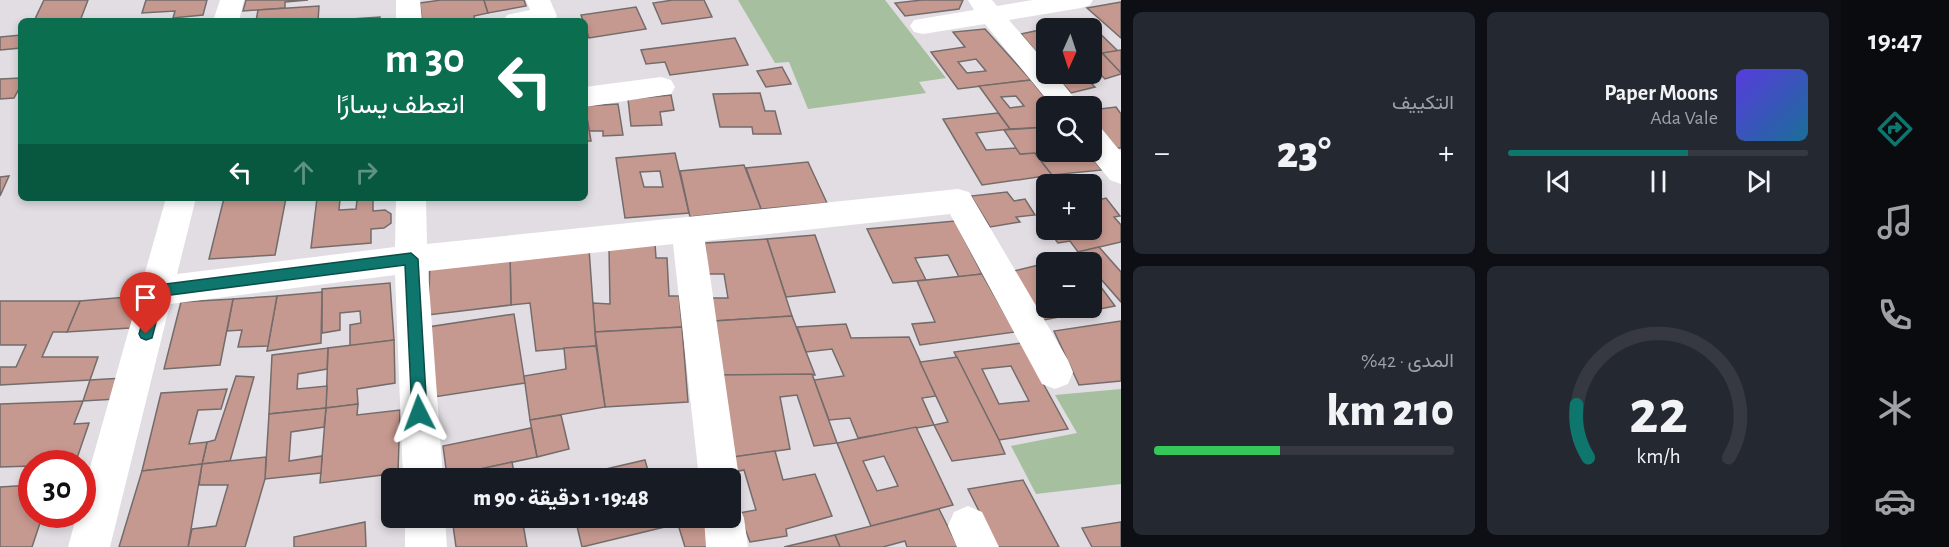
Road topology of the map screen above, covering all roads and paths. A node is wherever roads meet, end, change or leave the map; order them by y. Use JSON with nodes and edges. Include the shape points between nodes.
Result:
{"nodes":[{"id":1,"x":232,"y":0,"type":"edge"},
{"id":2,"x":408,"y":0,"type":"edge"},
{"id":3,"x":538,"y":0,"type":"edge"},
{"id":4,"x":1081,"y":0,"type":"edge"},
{"id":5,"x":985,"y":7,"type":"edge"},
{"id":6,"x":227,"y":18,"type":"edge"},
{"id":7,"x":409,"y":18,"type":"edge"},
{"id":8,"x":533,"y":18,"type":"edge"},
{"id":9,"x":923,"y":26,"type":"dead end"},
{"id":10,"x":661,"y":87,"type":"dead end"},
{"id":11,"x":1059,"y":96,"type":"edge"},
{"id":12,"x":588,"y":97,"type":"edge"},
{"id":13,"x":1102,"y":149,"type":"edge"},
{"id":14,"x":1121,"y":172,"type":"edge"},
{"id":15,"x":181,"y":201,"type":"edge"},
{"id":16,"x":411,"y":201,"type":"edge"},
{"id":17,"x":687,"y":228,"type":"junction"},
{"id":18,"x":411,"y":259,"type":"junction"},
{"id":19,"x":158,"y":291,"type":"junction"},
{"id":20,"x":1055,"y":372,"type":"dead end"},
{"id":21,"x":422,"y":468,"type":"edge"},
{"id":22,"x":718,"y":468,"type":"edge"},
{"id":23,"x":425,"y":528,"type":"edge"},
{"id":24,"x":725,"y":528,"type":"edge"},
{"id":25,"x":89,"y":547,"type":"edge"},
{"id":26,"x":426,"y":547,"type":"edge"},
{"id":27,"x":727,"y":547,"type":"edge"}],
"edges":[{"from":1,"to":6,"type":"street"},
{"from":2,"to":7,"type":"street"},
{"from":3,"to":8,"type":"street","via":[[545,16]]},
{"from":4,"to":5,"type":"street"},
{"from":5,"to":9,"type":"street"},
{"from":5,"to":11,"type":"street"},
{"from":10,"to":12,"type":"street"},
{"from":13,"to":14,"type":"street"},
{"from":15,"to":19,"type":"street"},
{"from":16,"to":18,"type":"street"},
{"from":17,"to":18,"type":"street"},
{"from":17,"to":20,"type":"street","via":[[958,201]]},
{"from":17,"to":22,"type":"street"},
{"from":18,"to":19,"type":"street"},
{"from":18,"to":21,"type":"street"},
{"from":19,"to":25,"type":"street"},
{"from":23,"to":26,"type":"street"},
{"from":24,"to":27,"type":"street"}]}
